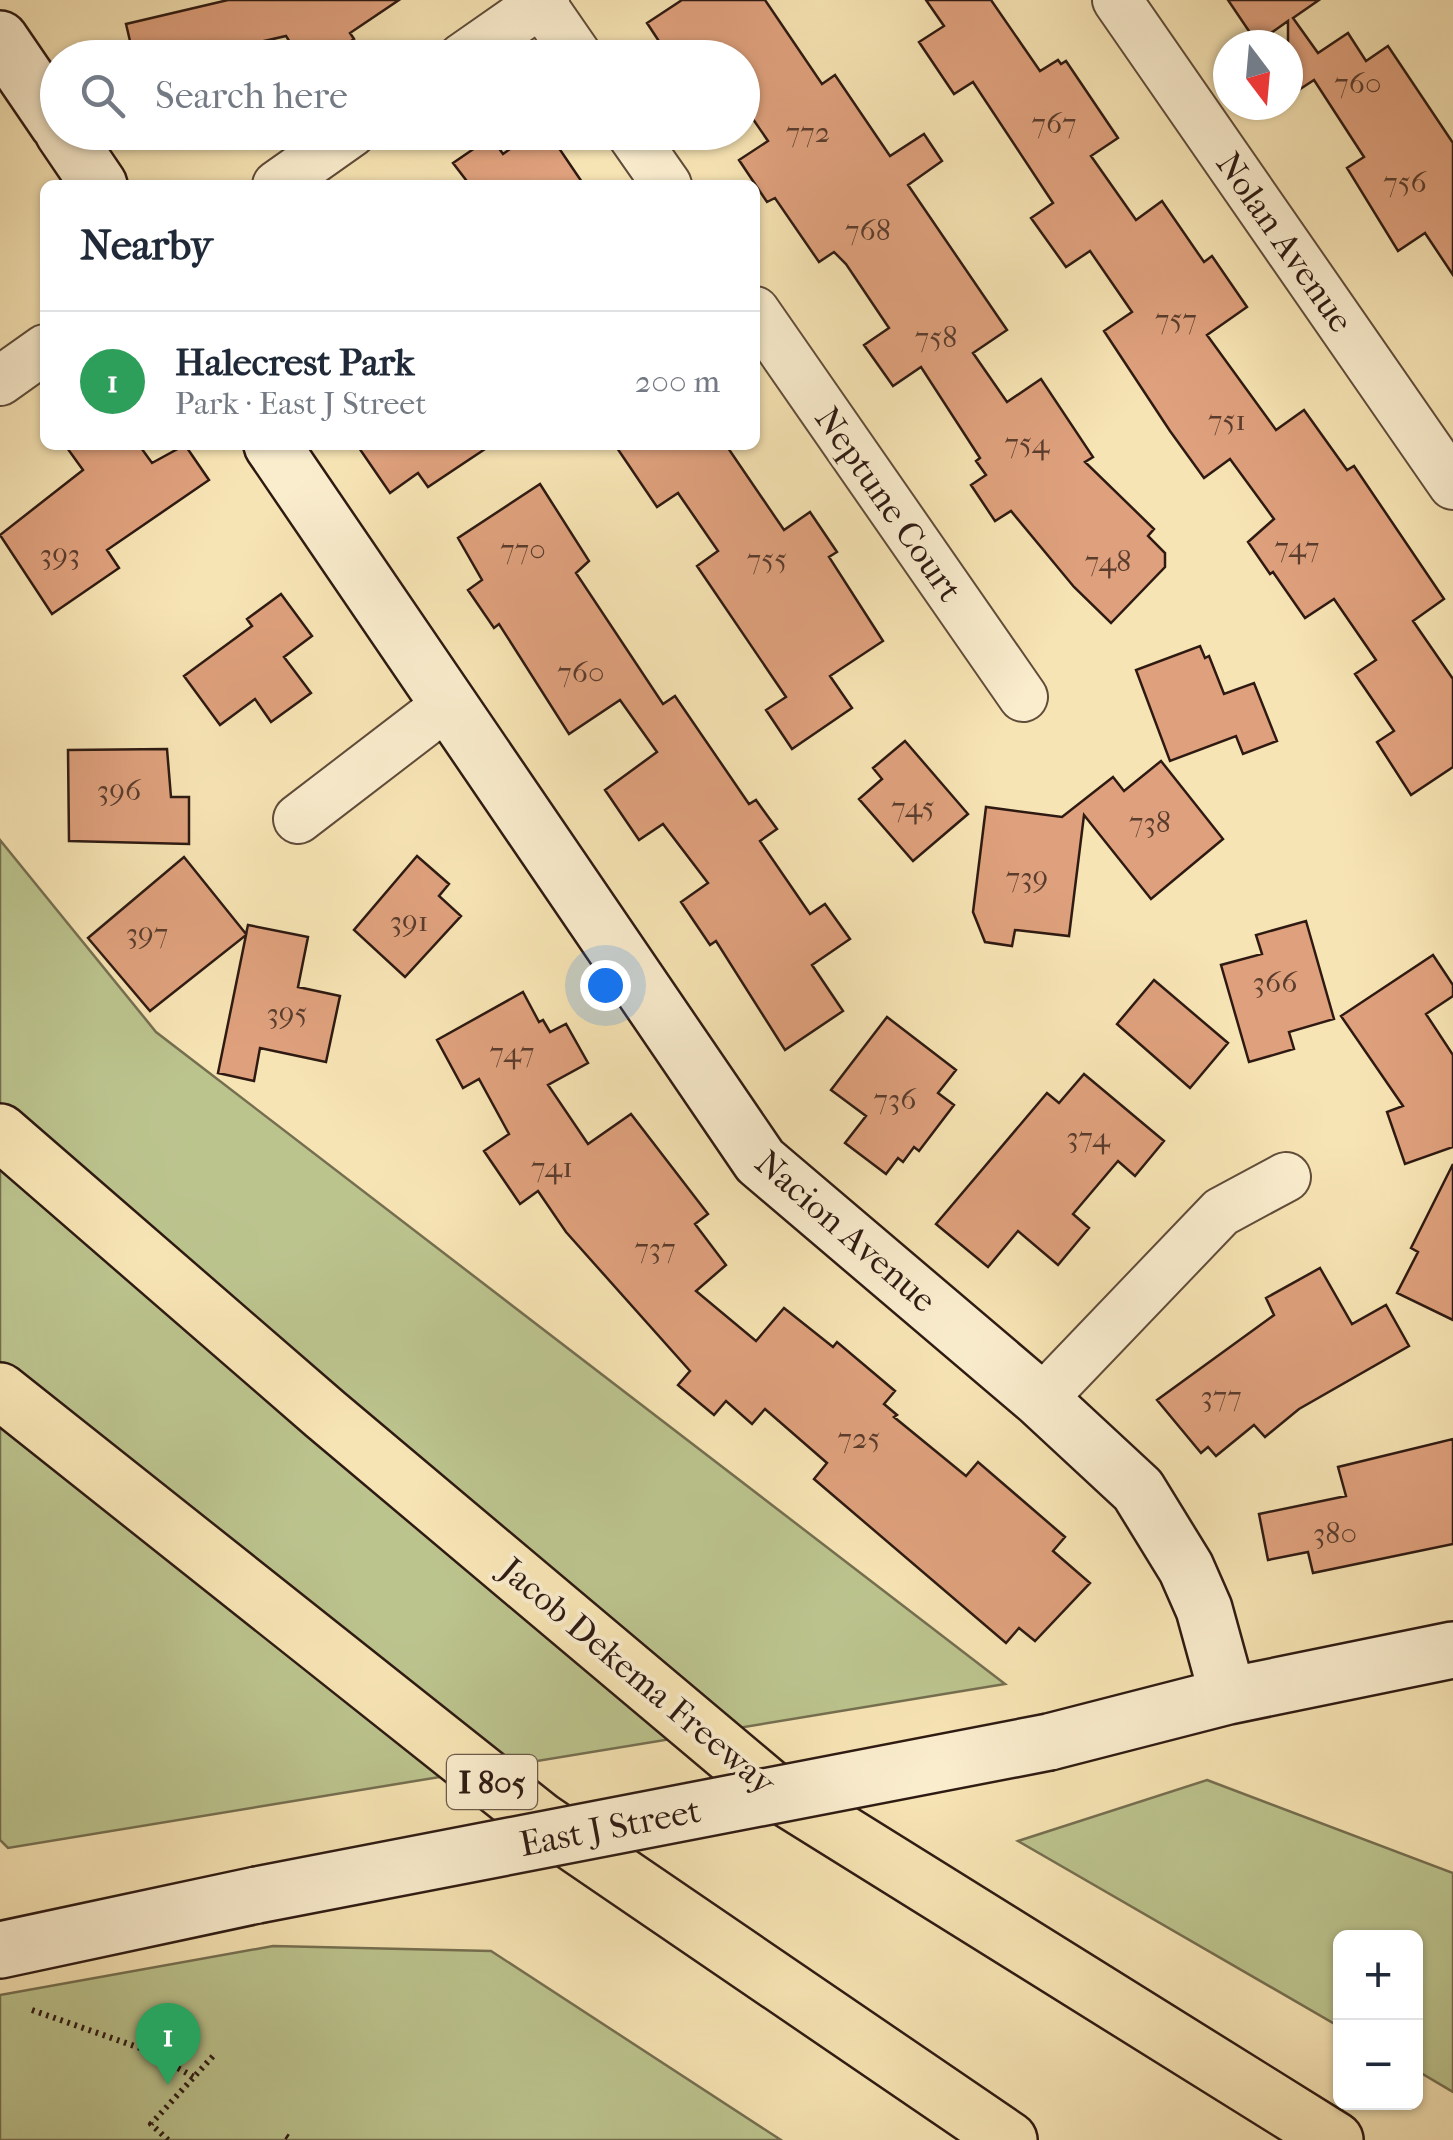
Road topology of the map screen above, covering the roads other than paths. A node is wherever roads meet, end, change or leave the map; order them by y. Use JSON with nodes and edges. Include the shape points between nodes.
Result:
{"nodes":[{"id":1,"x":1118,"y":0,"type":"edge"},
{"id":2,"x":543,"y":2,"type":"edge"},
{"id":3,"x":0,"y":39,"type":"edge"},
{"id":4,"x":488,"y":40,"type":"edge"},
{"id":5,"x":567,"y":40,"type":"edge"},
{"id":6,"x":40,"y":98,"type":"edge"},
{"id":7,"x":75,"y":150,"type":"edge"},
{"id":8,"x":327,"y":150,"type":"edge"},
{"id":9,"x":643,"y":150,"type":"edge"},
{"id":10,"x":95,"y":180,"type":"edge"},
{"id":11,"x":284,"y":180,"type":"edge"},
{"id":12,"x":664,"y":180,"type":"edge"},
{"id":13,"x":760,"y":319,"type":"edge"},
{"id":14,"x":40,"y":353,"type":"edge"},
{"id":15,"x":0,"y":382,"type":"edge"},
{"id":16,"x":275,"y":450,"type":"edge"},
{"id":17,"x":1453,"y":485,"type":"edge"},
{"id":18,"x":1023,"y":697,"type":"dead end"},
{"id":19,"x":448,"y":704,"type":"junction"},
{"id":20,"x":298,"y":820,"type":"dead end"},
{"id":21,"x":0,"y":1106,"type":"edge"},
{"id":22,"x":18,"y":1147,"type":"edge"},
{"id":23,"x":1286,"y":1177,"type":"dead end"},
{"id":24,"x":0,"y":1391,"type":"edge"},
{"id":25,"x":1041,"y":1400,"type":"junction"},
{"id":26,"x":1453,"y":1650,"type":"edge"},
{"id":27,"x":1228,"y":1696,"type":"junction"},
{"id":28,"x":0,"y":1950,"type":"edge"},
{"id":29,"x":1010,"y":2140,"type":"edge"},
{"id":30,"x":1336,"y":2140,"type":"edge"}],
"edges":[{"from":1,"to":17,"type":"street","name":"Nolan Avenue"},
{"from":2,"to":4,"type":"street"},
{"from":2,"to":5,"type":"street"},
{"from":3,"to":6,"type":"street"},
{"from":7,"to":10,"type":"street"},
{"from":8,"to":11,"type":"street"},
{"from":9,"to":12,"type":"street"},
{"from":13,"to":18,"type":"street","name":"Neptune Court"},
{"from":14,"to":15,"type":"street"},
{"from":16,"to":19,"type":"street","name":"Nacion Avenue"},
{"from":19,"to":20,"type":"street"},
{"from":19,"to":25,"type":"street","name":"Nacion Avenue","via":[[760,1161]]},
{"from":21,"to":22,"type":"highway","name":"Jacob Dekema Freeway"},
{"from":22,"to":30,"type":"highway","name":"Jacob Dekema Freeway","via":[[767,1786]]},
{"from":23,"to":25,"type":"street","via":[[1221,1212]]},
{"from":24,"to":29,"type":"highway","number":"I 805","via":[[540,1820]]},
{"from":25,"to":27,"type":"street","name":"Nacion Avenue","via":[[1138,1490],[1164,1528],[1204,1609]]},
{"from":26,"to":27,"type":"street","name":"East J Street"},
{"from":27,"to":28,"type":"street","name":"East J Street","bridge":true,"via":[[1050,1742]]}]}
